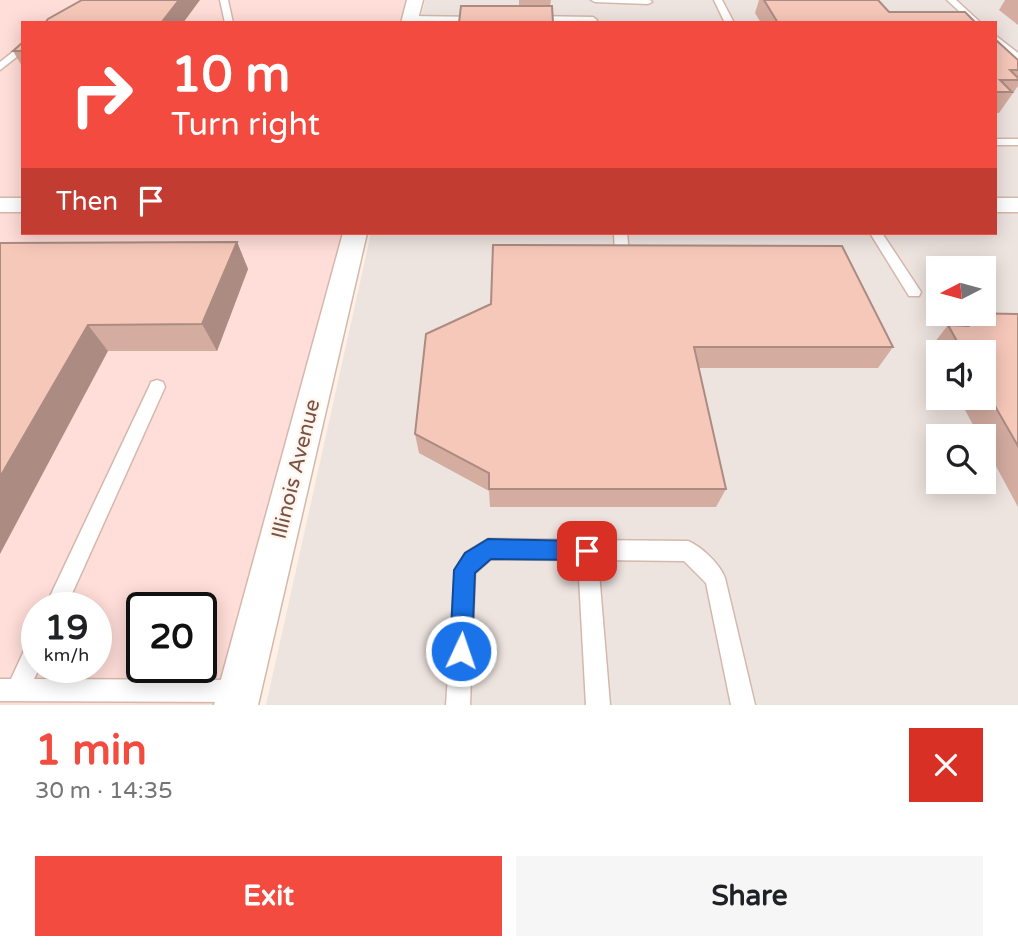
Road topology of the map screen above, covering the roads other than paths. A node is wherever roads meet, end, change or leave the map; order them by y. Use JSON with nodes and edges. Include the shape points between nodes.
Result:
{"nodes":[{"id":1,"x":224,"y":0,"type":"edge"},
{"id":2,"x":415,"y":0,"type":"edge"},
{"id":3,"x":595,"y":0,"type":"edge"},
{"id":4,"x":718,"y":0,"type":"edge"},
{"id":5,"x":951,"y":0,"type":"edge"},
{"id":6,"x":648,"y":2,"type":"dead end"},
{"id":7,"x":492,"y":19,"type":"edge"},
{"id":8,"x":517,"y":19,"type":"edge"},
{"id":9,"x":593,"y":20,"type":"dead end"},
{"id":10,"x":229,"y":21,"type":"edge"},
{"id":11,"x":410,"y":21,"type":"edge"},
{"id":12,"x":729,"y":21,"type":"edge"},
{"id":13,"x":975,"y":21,"type":"edge"},
{"id":14,"x":997,"y":40,"type":"edge"},
{"id":15,"x":21,"y":49,"type":"edge"},
{"id":16,"x":1018,"y":58,"type":"edge"},
{"id":17,"x":0,"y":67,"type":"edge"},
{"id":18,"x":997,"y":142,"type":"edge"},
{"id":19,"x":1018,"y":142,"type":"edge"},
{"id":20,"x":0,"y":205,"type":"edge"},
{"id":21,"x":21,"y":205,"type":"edge"},
{"id":22,"x":997,"y":205,"type":"edge"},
{"id":23,"x":1018,"y":205,"type":"edge"},
{"id":24,"x":354,"y":235,"type":"edge"},
{"id":25,"x":620,"y":235,"type":"edge"},
{"id":26,"x":877,"y":235,"type":"edge"},
{"id":27,"x":622,"y":254,"type":"edge"},
{"id":28,"x":914,"y":292,"type":"dead end"},
{"id":29,"x":157,"y":387,"type":"dead end"},
{"id":30,"x":587,"y":551,"type":"junction"},
{"id":31,"x":62,"y":592,"type":"edge"},
{"id":32,"x":21,"y":672,"type":"edge"},
{"id":33,"x":9,"y":690,"type":"edge"},
{"id":34,"x":238,"y":698,"type":"edge"},
{"id":35,"x":458,"y":705,"type":"edge"},
{"id":36,"x":598,"y":705,"type":"edge"},
{"id":37,"x":743,"y":705,"type":"edge"}],
"edges":[{"from":1,"to":10,"type":"lane"},
{"from":2,"to":11,"type":"street"},
{"from":3,"to":6,"type":"lane"},
{"from":4,"to":12,"type":"lane"},
{"from":5,"to":13,"type":"lane"},
{"from":7,"to":11,"type":"lane"},
{"from":8,"to":9,"type":"lane"},
{"from":14,"to":16,"type":"lane"},
{"from":15,"to":17,"type":"lane"},
{"from":18,"to":19,"type":"lane"},
{"from":20,"to":21,"type":"street"},
{"from":22,"to":23,"type":"street"},
{"from":24,"to":34,"type":"street","name":"Illinois Avenue"},
{"from":25,"to":27,"type":"lane"},
{"from":26,"to":28,"type":"lane"},
{"from":29,"to":31,"type":"lane"},
{"from":30,"to":35,"type":"lane","via":[[488,549],[472,560],[465,570]]},
{"from":30,"to":36,"type":"lane"},
{"from":30,"to":37,"type":"lane","via":[[688,551],[715,578]]},
{"from":32,"to":33,"type":"lane"},
{"from":33,"to":34,"type":"lane"}]}
